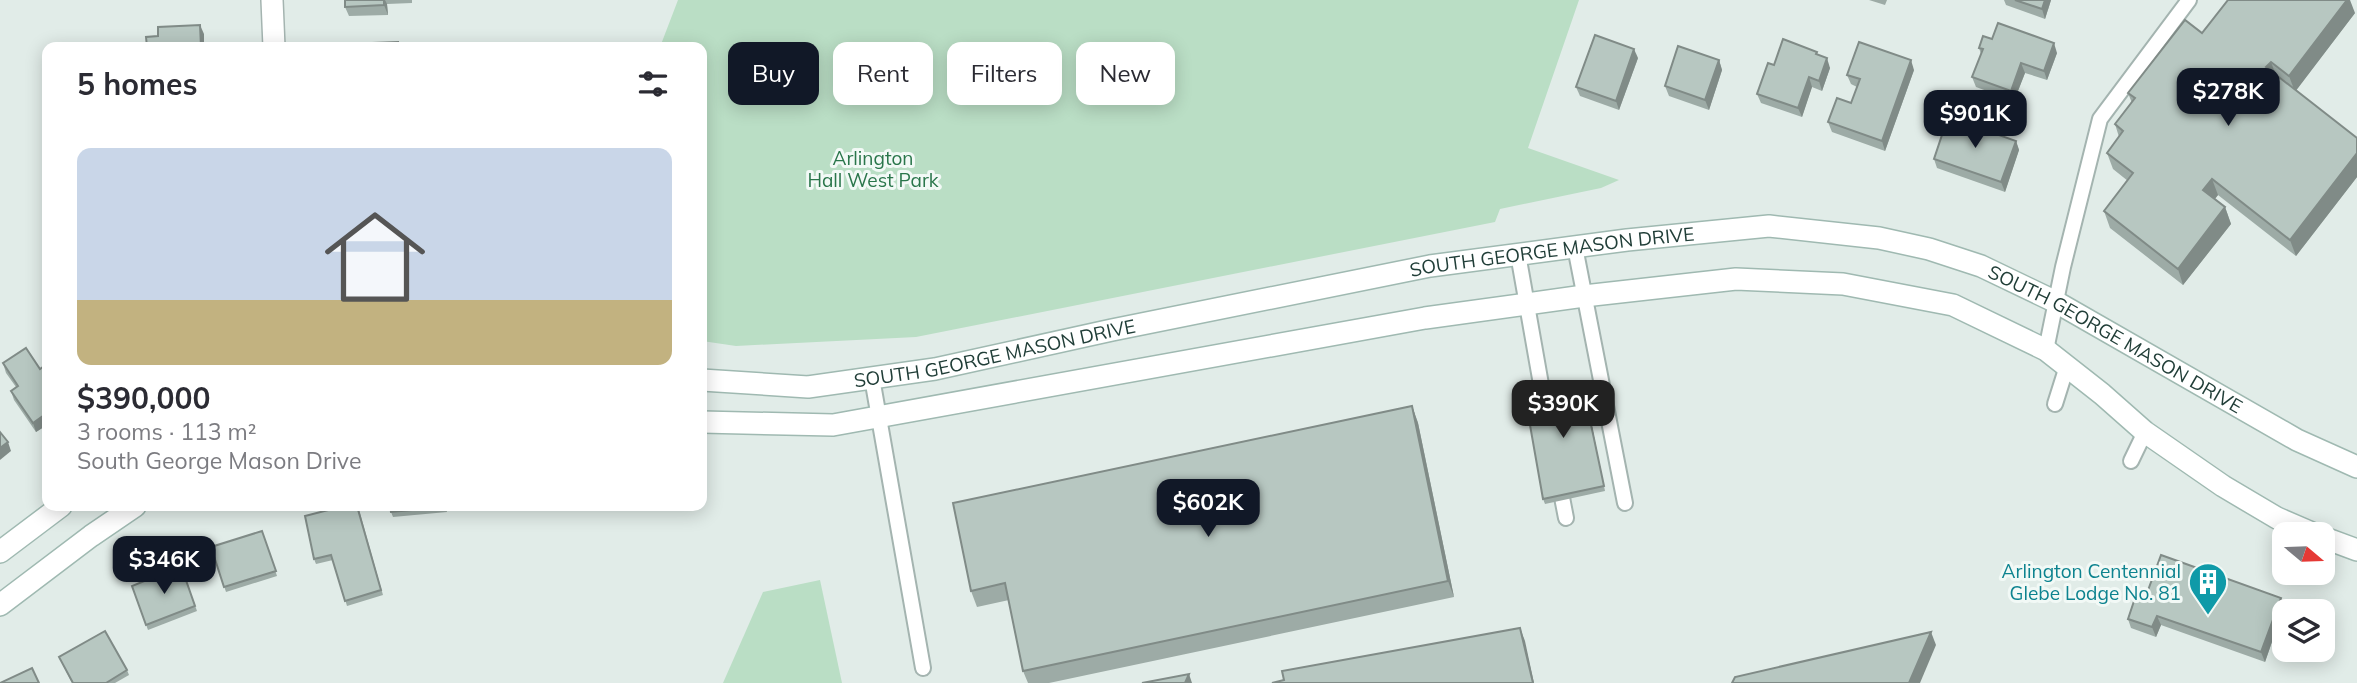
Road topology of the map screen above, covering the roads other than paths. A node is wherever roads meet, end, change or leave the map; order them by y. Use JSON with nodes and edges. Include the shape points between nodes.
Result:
{"nodes":[{"id":1,"x":272,"y":0,"type":"edge"},
{"id":2,"x":2189,"y":0,"type":"edge"},
{"id":3,"x":274,"y":42,"type":"edge"},
{"id":4,"x":1575,"y":247,"type":"junction"},
{"id":5,"x":1518,"y":254,"type":"junction"},
{"id":6,"x":1584,"y":296,"type":"junction"},
{"id":7,"x":2056,"y":302,"type":"junction"},
{"id":8,"x":1525,"y":304,"type":"junction"},
{"id":9,"x":2046,"y":350,"type":"junction"},
{"id":10,"x":2067,"y":366,"type":"junction"},
{"id":11,"x":872,"y":378,"type":"junction"},
{"id":12,"x":707,"y":380,"type":"edge"},
{"id":13,"x":2055,"y":404,"type":"dead end"},
{"id":14,"x":879,"y":416,"type":"junction"},
{"id":15,"x":707,"y":422,"type":"edge"},
{"id":16,"x":1549,"y":427,"type":"edge"},
{"id":17,"x":2145,"y":432,"type":"junction"},
{"id":18,"x":2131,"y":461,"type":"dead end"},
{"id":19,"x":1556,"y":466,"type":"edge"},
{"id":20,"x":2357,"y":467,"type":"edge"},
{"id":21,"x":1625,"y":503,"type":"dead end"},
{"id":22,"x":54,"y":511,"type":"edge"},
{"id":23,"x":128,"y":511,"type":"edge"},
{"id":24,"x":1566,"y":518,"type":"dead end"},
{"id":25,"x":2285,"y":522,"type":"edge"},
{"id":26,"x":2335,"y":542,"type":"edge"},
{"id":27,"x":2357,"y":550,"type":"edge"},
{"id":28,"x":0,"y":552,"type":"edge"},
{"id":29,"x":0,"y":604,"type":"edge"},
{"id":30,"x":923,"y":668,"type":"dead end"}],
"edges":[{"from":1,"to":3,"type":"main road"},
{"from":2,"to":7,"type":"lane","via":[[2100,119]]},
{"from":4,"to":5,"type":"main road","name":"SOUTH GEORGE MASON DRIVE"},
{"from":4,"to":6,"type":"lane"},
{"from":4,"to":7,"type":"main road","name":"SOUTH GEORGE MASON DRIVE","via":[[1769,226],[1879,238],[1982,266]]},
{"from":5,"to":8,"type":"lane"},
{"from":5,"to":11,"type":"main road","name":"SOUTH GEORGE MASON DRIVE","via":[[1430,266],[935,369]]},
{"from":6,"to":8,"type":"main road","name":"SOUTH GEORGE MASON DRIVE"},
{"from":6,"to":9,"type":"main road","name":"SOUTH GEORGE MASON DRIVE","via":[[1736,279],[1843,284],[1953,305]]},
{"from":6,"to":21,"type":"lane"},
{"from":7,"to":9,"type":"lane"},
{"from":7,"to":20,"type":"main road","name":"SOUTH GEORGE MASON DRIVE","via":[[2297,440]]},
{"from":8,"to":14,"type":"main road","name":"SOUTH GEORGE MASON DRIVE"},
{"from":8,"to":16,"type":"lane"},
{"from":9,"to":10,"type":"main road","name":"SOUTH GEORGE MASON DRIVE"},
{"from":10,"to":13,"type":"lane"},
{"from":10,"to":17,"type":"main road","name":"SOUTH GEORGE MASON DRIVE"},
{"from":11,"to":12,"type":"main road","name":"SOUTH GEORGE MASON DRIVE","via":[[808,387]]},
{"from":11,"to":14,"type":"lane"},
{"from":14,"to":15,"type":"main road","name":"SOUTH GEORGE MASON DRIVE","via":[[833,425]]},
{"from":14,"to":30,"type":"lane"},
{"from":17,"to":18,"type":"lane"},
{"from":17,"to":25,"type":"main road","name":"SOUTH GEORGE MASON DRIVE"},
{"from":19,"to":24,"type":"lane"},
{"from":22,"to":28,"type":"main road"},
{"from":23,"to":29,"type":"main road"},
{"from":26,"to":27,"type":"main road"}]}
